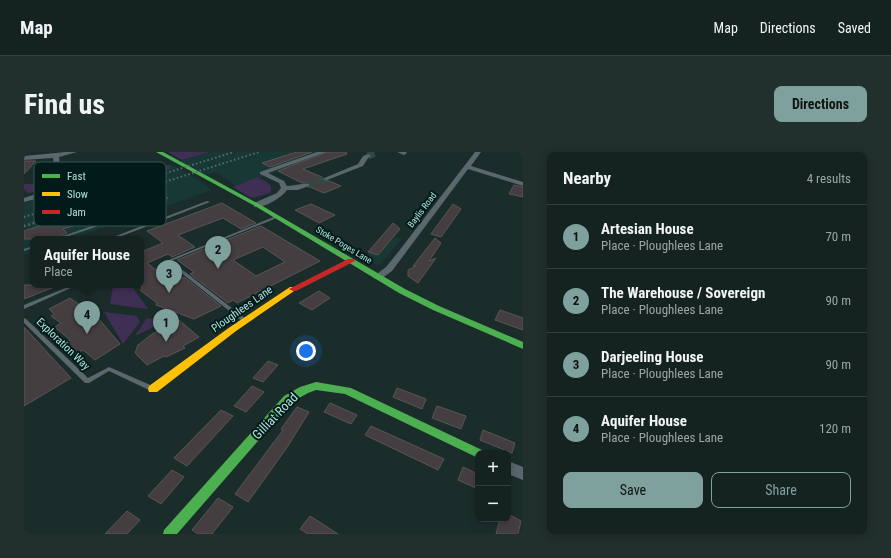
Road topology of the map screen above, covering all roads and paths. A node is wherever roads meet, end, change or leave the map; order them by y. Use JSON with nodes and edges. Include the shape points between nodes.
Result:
{"nodes":[{"id":1,"x":74,"y":152,"type":"edge"},
{"id":2,"x":159,"y":152,"type":"edge"},
{"id":3,"x":323,"y":152,"type":"edge"},
{"id":4,"x":478,"y":152,"type":"edge"},
{"id":5,"x":56,"y":156,"type":"junction"},
{"id":6,"x":368,"y":156,"type":"dead end"},
{"id":7,"x":24,"y":158,"type":"edge"},
{"id":8,"x":57,"y":162,"type":"edge"},
{"id":9,"x":466,"y":167,"type":"junction"},
{"id":10,"x":325,"y":179,"type":"tunnel mouth"},
{"id":11,"x":523,"y":184,"type":"edge"},
{"id":12,"x":307,"y":185,"type":"tunnel mouth"},
{"id":13,"x":285,"y":188,"type":"junction"},
{"id":14,"x":34,"y":197,"type":"edge"},
{"id":15,"x":24,"y":200,"type":"edge"},
{"id":16,"x":208,"y":202,"type":"dead end"},
{"id":17,"x":257,"y":205,"type":"junction"},
{"id":18,"x":277,"y":217,"type":"junction"},
{"id":19,"x":166,"y":218,"type":"edge"},
{"id":20,"x":94,"y":226,"type":"edge"},
{"id":21,"x":144,"y":226,"type":"edge"},
{"id":22,"x":65,"y":236,"type":"edge"},
{"id":23,"x":118,"y":236,"type":"edge"},
{"id":24,"x":351,"y":261,"type":"junction"},
{"id":25,"x":378,"y":277,"type":"junction"},
{"id":26,"x":69,"y":288,"type":"edge"},
{"id":27,"x":24,"y":307,"type":"edge"},
{"id":28,"x":24,"y":320,"type":"edge"},
{"id":29,"x":244,"y":320,"type":"junction"},
{"id":30,"x":523,"y":346,"type":"edge"},
{"id":31,"x":153,"y":389,"type":"joint"},
{"id":32,"x":475,"y":452,"type":"edge"},
{"id":33,"x":511,"y":468,"type":"edge"},
{"id":34,"x":523,"y":474,"type":"edge"},
{"id":35,"x":169,"y":534,"type":"edge"}],
"edges":[{"from":1,"to":5,"type":"street"},
{"from":2,"to":17,"type":"street","name":"Stoke Poges Lane"},
{"from":3,"to":13,"type":"street","via":[[262,172],[282,182]]},
{"from":4,"to":9,"type":"street","name":"Baylis Road"},
{"from":5,"to":7,"type":"street"},
{"from":5,"to":8,"type":"street"},
{"from":6,"to":10,"type":"street","via":[[361,165]]},
{"from":9,"to":11,"type":"street"},
{"from":9,"to":25,"type":"street","name":"Baylis Road","via":[[402,254]]},
{"from":12,"to":13,"type":"street"},
{"from":13,"to":17,"type":"street","via":[[280,195]]},
{"from":14,"to":15,"type":"street"},
{"from":16,"to":19,"type":"lane"},
{"from":17,"to":18,"type":"street","name":"Stoke Poges Lane"},
{"from":18,"to":24,"type":"street","name":"Stoke Poges Lane"},
{"from":18,"to":29,"type":"lane","via":[[168,261]]},
{"from":20,"to":22,"type":"lane"},
{"from":21,"to":23,"type":"lane"},
{"from":24,"to":25,"type":"street","name":"Stoke Poges Lane"},
{"from":24,"to":29,"type":"street","name":"Ploughlees Lane","via":[[289,292]]},
{"from":25,"to":30,"type":"street","name":"Stoke Poges Lane","via":[[436,308]]},
{"from":26,"to":27,"type":"lane"},
{"from":28,"to":31,"type":"lane","name":"Exploration Way","via":[[87,381],[109,368]]},
{"from":29,"to":31,"type":"street","name":"Ploughlees Lane"},
{"from":32,"to":35,"type":"street","name":"Gilliat Road","via":[[347,391],[324,386],[303,388],[288,399]]},
{"from":33,"to":34,"type":"street"}]}
